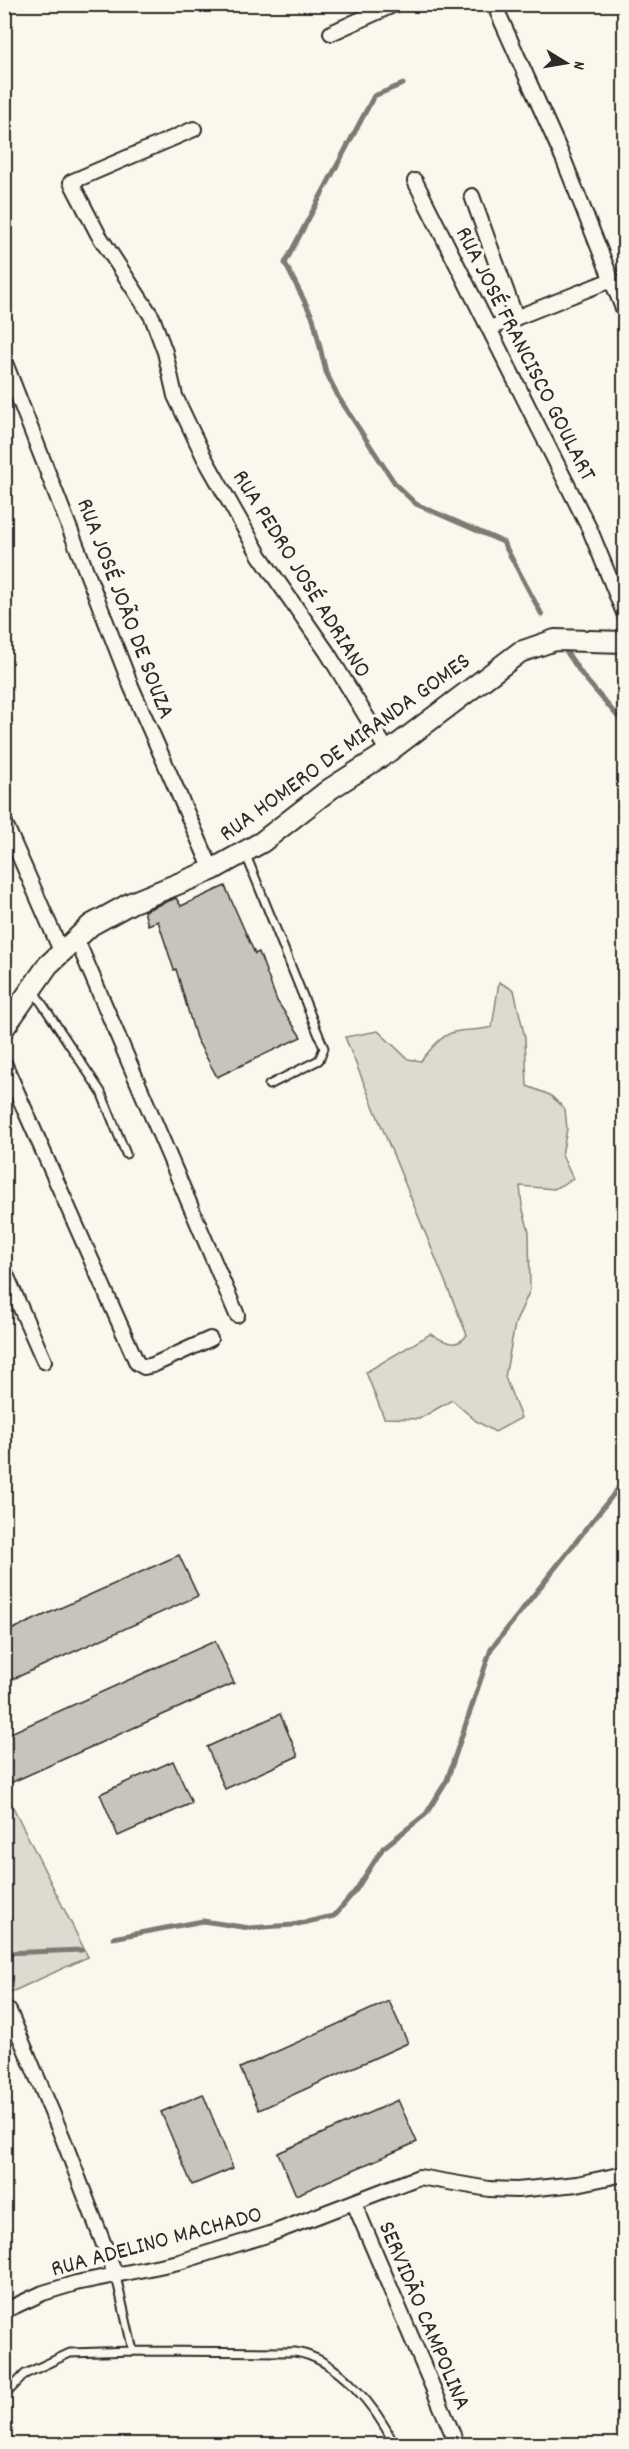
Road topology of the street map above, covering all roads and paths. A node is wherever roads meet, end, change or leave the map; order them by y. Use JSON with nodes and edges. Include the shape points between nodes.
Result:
{"nodes":[{"id":1,"x":395,"y":4,"type":"edge"},
{"id":2,"x":494,"y":4,"type":"edge"},
{"id":3,"x":331,"y":33,"type":"dead end"},
{"id":4,"x":194,"y":129,"type":"dead end"},
{"id":5,"x":415,"y":181,"type":"dead end"},
{"id":6,"x":472,"y":196,"type":"dead end"},
{"id":7,"x":611,"y":280,"type":"junction"},
{"id":8,"x":624,"y":311,"type":"edge"},
{"id":9,"x":516,"y":318,"type":"junction"},
{"id":10,"x":490,"y":328,"type":"junction"},
{"id":11,"x":4,"y":360,"type":"edge"},
{"id":12,"x":624,"y":613,"type":"edge"},
{"id":13,"x":624,"y":642,"type":"edge"},
{"id":14,"x":388,"y":752,"type":"junction"},
{"id":15,"x":4,"y":820,"type":"edge"},
{"id":16,"x":245,"y":852,"type":"junction"},
{"id":17,"x":212,"y":870,"type":"junction"},
{"id":18,"x":68,"y":944,"type":"junction"},
{"id":19,"x":32,"y":988,"type":"junction"},
{"id":20,"x":4,"y":1028,"type":"edge"},
{"id":21,"x":4,"y":1063,"type":"edge"},
{"id":22,"x":268,"y":1085,"type":"dead end"},
{"id":23,"x":126,"y":1154,"type":"dead end"},
{"id":24,"x":4,"y":1270,"type":"edge"},
{"id":25,"x":237,"y":1315,"type":"dead end"},
{"id":26,"x":210,"y":1340,"type":"dead end"},
{"id":27,"x":44,"y":1361,"type":"dead end"},
{"id":28,"x":9,"y":2011,"type":"dead end"},
{"id":29,"x":624,"y":2174,"type":"edge"},
{"id":30,"x":354,"y":2203,"type":"junction"},
{"id":31,"x":116,"y":2276,"type":"junction"},
{"id":32,"x":4,"y":2311,"type":"edge"},
{"id":33,"x":133,"y":2350,"type":"junction"},
{"id":34,"x":4,"y":2396,"type":"edge"},
{"id":35,"x":394,"y":2445,"type":"edge"},
{"id":36,"x":457,"y":2445,"type":"edge"}],
"edges":[{"from":1,"to":3,"type":"street"},
{"from":2,"to":7,"type":"street","via":[[563,158]]},
{"from":4,"to":14,"type":"street","name":"RUA PEDRO JOSÉ ADRIANO","via":[[71,182],[98,234],[152,317],[175,396],[204,457],[260,556],[327,652]]},
{"from":5,"to":10,"type":"street","name":"RUA JOSÉ FRANCISCO GOULART"},
{"from":6,"to":9,"type":"street"},
{"from":7,"to":8,"type":"street"},
{"from":7,"to":9,"type":"street"},
{"from":9,"to":10,"type":"street"},
{"from":10,"to":12,"type":"street","name":"RUA JOSÉ FRANCISCO GOULART","via":[[590,530]]},
{"from":11,"to":17,"type":"street","name":"RUA JOSÉ JOÃO DE SOUZA","via":[[131,686]]},
{"from":13,"to":14,"type":"street","name":"RUA HOMERO DE MIRANDA GOMES","via":[[576,639],[537,644],[501,664]]},
{"from":14,"to":16,"type":"street","name":"RUA HOMERO DE MIRANDA GOMES"},
{"from":15,"to":18,"type":"street"},
{"from":16,"to":17,"type":"street","name":"RUA HOMERO DE MIRANDA GOMES"},
{"from":16,"to":22,"type":"lane","via":[[324,1048],[320,1060]]},
{"from":17,"to":18,"type":"street","name":"RUA HOMERO DE MIRANDA GOMES","via":[[131,903]]},
{"from":18,"to":19,"type":"street","name":"RUA HOMERO DE MIRANDA GOMES"},
{"from":18,"to":25,"type":"street"},
{"from":19,"to":20,"type":"street","name":"RUA HOMERO DE MIRANDA GOMES"},
{"from":19,"to":23,"type":"lane","via":[[101,1092]]},
{"from":21,"to":26,"type":"street","via":[[136,1362],[144,1367],[153,1365]]},
{"from":24,"to":27,"type":"street"},
{"from":28,"to":31,"type":"street"},
{"from":29,"to":30,"type":"street","name":"RUA ADELINO MACHADO","via":[[517,2190],[419,2177]]},
{"from":30,"to":31,"type":"street","name":"RUA ADELINO MACHADO","via":[[179,2262]]},
{"from":30,"to":36,"type":"street","name":"SERVIDÃO CAMPOLINA"},
{"from":31,"to":32,"type":"street","name":"RUA ADELINO MACHADO","via":[[43,2293]]},
{"from":31,"to":33,"type":"lane"},
{"from":33,"to":34,"type":"lane","via":[[70,2353],[25,2374]]},
{"from":33,"to":35,"type":"lane","via":[[312,2355],[368,2401]]}]}
